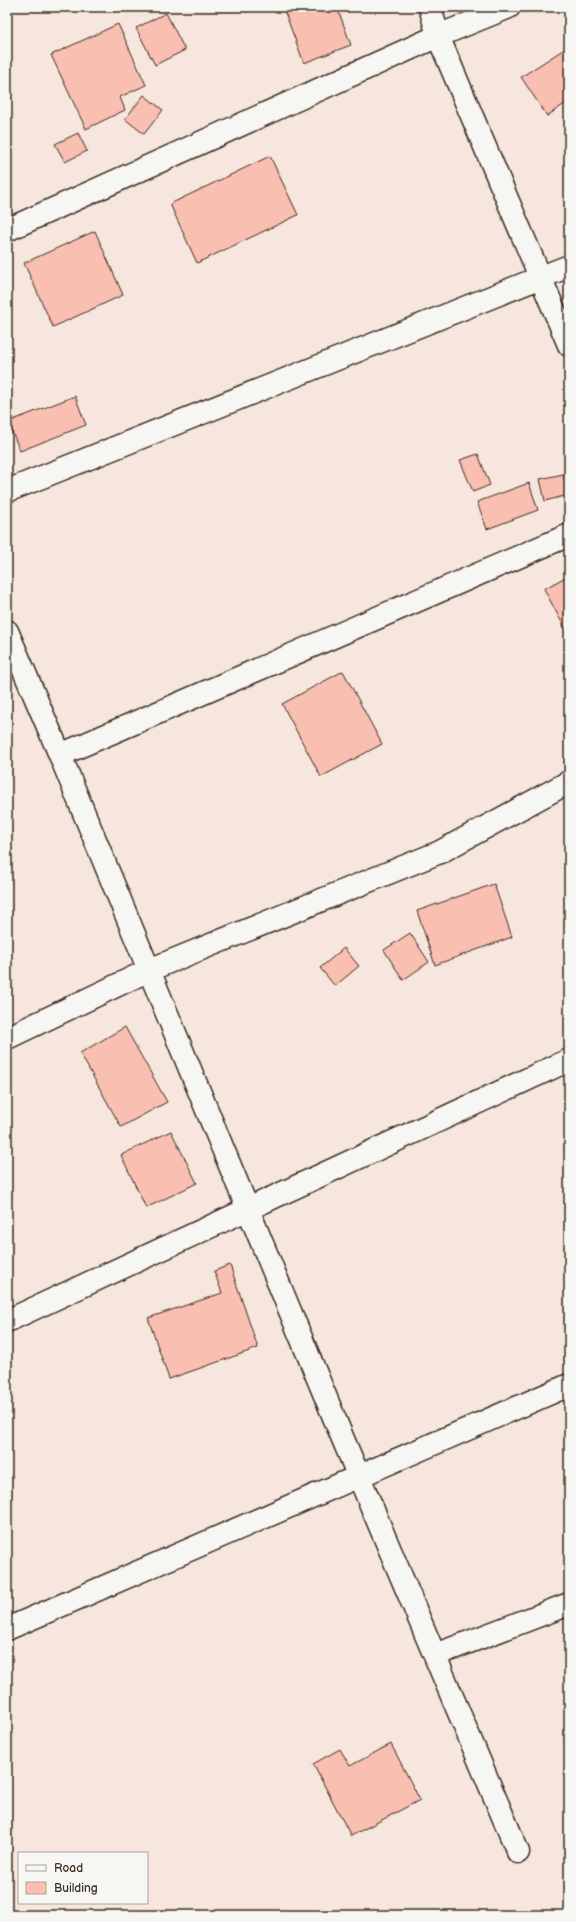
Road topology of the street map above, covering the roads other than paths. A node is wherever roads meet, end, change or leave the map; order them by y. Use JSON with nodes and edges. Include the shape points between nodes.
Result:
{"nodes":[{"id":1,"x":430,"y":7,"type":"edge"},
{"id":2,"x":509,"y":7,"type":"edge"},
{"id":3,"x":438,"y":36,"type":"junction"},
{"id":4,"x":7,"y":230,"type":"edge"},
{"id":5,"x":569,"y":266,"type":"edge"},
{"id":6,"x":541,"y":279,"type":"junction"},
{"id":7,"x":569,"y":345,"type":"edge"},
{"id":8,"x":7,"y":491,"type":"edge"},
{"id":9,"x":569,"y":535,"type":"edge"},
{"id":10,"x":7,"y":631,"type":"edge"},
{"id":11,"x":60,"y":755,"type":"junction"},
{"id":12,"x":569,"y":782,"type":"edge"},
{"id":13,"x":149,"y":970,"type":"junction"},
{"id":14,"x":7,"y":1038,"type":"edge"},
{"id":15,"x":569,"y":1060,"type":"edge"},
{"id":16,"x":248,"y":1209,"type":"junction"},
{"id":17,"x":7,"y":1321,"type":"edge"},
{"id":18,"x":569,"y":1385,"type":"edge"},
{"id":19,"x":358,"y":1476,"type":"junction"},
{"id":20,"x":569,"y":1604,"type":"edge"},
{"id":21,"x":7,"y":1629,"type":"edge"},
{"id":22,"x":435,"y":1655,"type":"junction"},
{"id":23,"x":518,"y":1852,"type":"dead end"}],
"edges":[{"from":1,"to":3,"type":"street"},
{"from":2,"to":3,"type":"street"},
{"from":3,"to":4,"type":"street"},
{"from":3,"to":6,"type":"street"},
{"from":5,"to":6,"type":"street"},
{"from":6,"to":7,"type":"street"},
{"from":6,"to":8,"type":"street"},
{"from":9,"to":11,"type":"street"},
{"from":10,"to":11,"type":"street"},
{"from":11,"to":13,"type":"street"},
{"from":12,"to":13,"type":"street","via":[[440,852]]},
{"from":13,"to":14,"type":"street"},
{"from":13,"to":16,"type":"street"},
{"from":15,"to":16,"type":"street"},
{"from":16,"to":17,"type":"street"},
{"from":16,"to":19,"type":"street"},
{"from":18,"to":19,"type":"street"},
{"from":19,"to":21,"type":"street"},
{"from":19,"to":22,"type":"street"},
{"from":20,"to":22,"type":"street"},
{"from":22,"to":23,"type":"street"}]}
